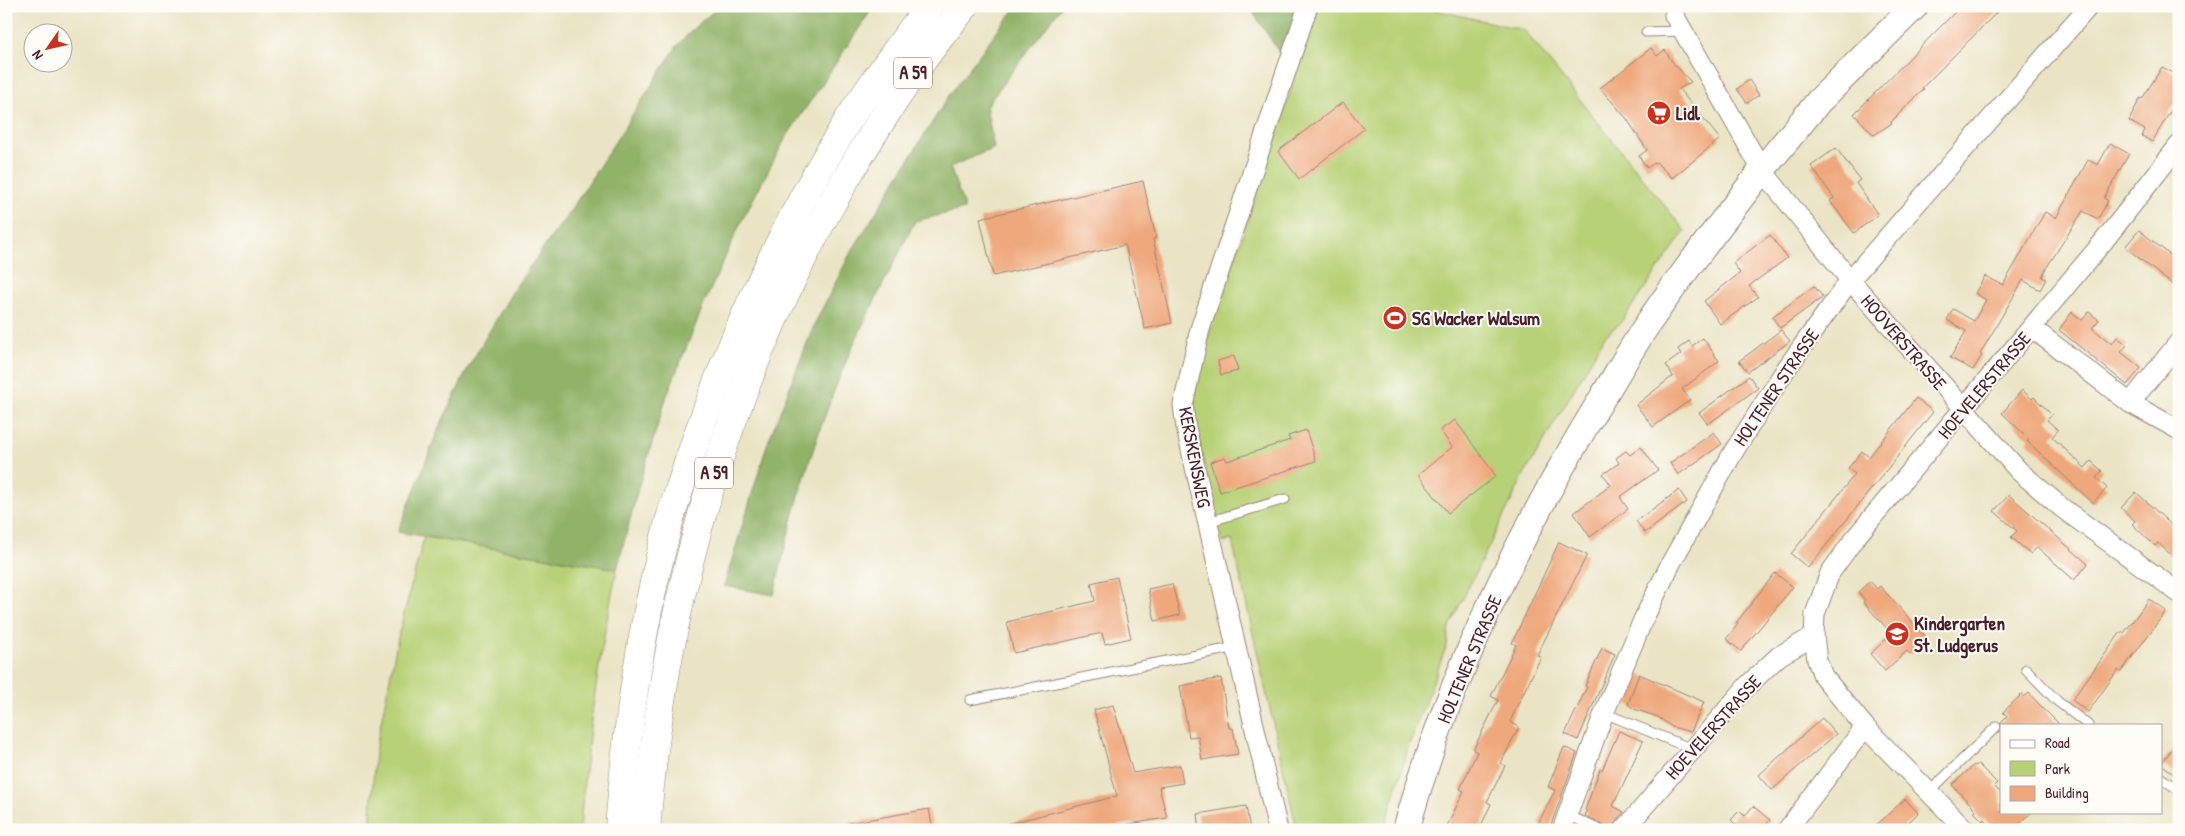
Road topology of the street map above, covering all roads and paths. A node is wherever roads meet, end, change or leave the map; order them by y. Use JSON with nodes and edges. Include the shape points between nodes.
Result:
{"nodes":[{"id":1,"x":929,"y":6,"type":"edge"},
{"id":2,"x":965,"y":6,"type":"edge"},
{"id":3,"x":1308,"y":6,"type":"edge"},
{"id":4,"x":1915,"y":6,"type":"edge"},
{"id":5,"x":2089,"y":6,"type":"edge"},
{"id":6,"x":1674,"y":15,"type":"dead end"},
{"id":7,"x":1684,"y":31,"type":"junction"},
{"id":8,"x":1646,"y":32,"type":"dead end"},
{"id":9,"x":2179,"y":145,"type":"edge"},
{"id":10,"x":1762,"y":170,"type":"junction"},
{"id":11,"x":1850,"y":280,"type":"junction"},
{"id":12,"x":2032,"y":328,"type":"junction"},
{"id":13,"x":2179,"y":342,"type":"edge"},
{"id":14,"x":2130,"y":403,"type":"junction"},
{"id":15,"x":1963,"y":409,"type":"junction"},
{"id":16,"x":2179,"y":430,"type":"edge"},
{"id":17,"x":1285,"y":499,"type":"dead end"},
{"id":18,"x":1208,"y":522,"type":"junction"},
{"id":19,"x":2179,"y":593,"type":"edge"},
{"id":20,"x":1814,"y":636,"type":"junction"},
{"id":21,"x":1237,"y":647,"type":"junction"},
{"id":22,"x":2026,"y":669,"type":"dead end"},
{"id":23,"x":970,"y":700,"type":"dead end"},
{"id":24,"x":1604,"y":713,"type":"junction"},
{"id":25,"x":2087,"y":724,"type":"edge"},
{"id":26,"x":1865,"y":727,"type":"junction"},
{"id":27,"x":1996,"y":727,"type":"dead end"},
{"id":28,"x":1692,"y":749,"type":"junction"},
{"id":29,"x":2162,"y":779,"type":"edge"},
{"id":30,"x":2179,"y":790,"type":"edge"},
{"id":31,"x":1930,"y":791,"type":"junction"},
{"id":32,"x":1564,"y":822,"type":"edge"},
{"id":33,"x":1789,"y":829,"type":"edge"},
{"id":34,"x":619,"y":830,"type":"edge"},
{"id":35,"x":646,"y":830,"type":"edge"},
{"id":36,"x":1278,"y":830,"type":"edge"},
{"id":37,"x":1406,"y":830,"type":"edge"},
{"id":38,"x":1600,"y":830,"type":"edge"},
{"id":39,"x":1624,"y":830,"type":"edge"},
{"id":40,"x":1966,"y":830,"type":"edge"}],
"edges":[{"from":1,"to":34,"type":"highway","number":"A 59","via":[[845,126],[797,208],[756,290],[710,398],[667,528],[643,639],[624,763]]},
{"from":2,"to":35,"type":"highway","number":"A 59","via":[[903,86],[820,222],[779,303],[735,410],[696,531],[670,647],[651,767]]},
{"from":3,"to":18,"type":"street","name":"KERSKENSWEG","via":[[1190,367],[1183,405]]},
{"from":4,"to":10,"type":"street","name":"HOLTENER STRASSE","via":[[1819,101]]},
{"from":5,"to":11,"type":"street","name":"HOLTENER STRASSE"},
{"from":6,"to":7,"type":"street"},
{"from":7,"to":8,"type":"lane"},
{"from":7,"to":10,"type":"street"},
{"from":9,"to":12,"type":"street","name":"HOEVELERSTRASSE"},
{"from":10,"to":11,"type":"street","name":"HOOVERSTRASSE"},
{"from":10,"to":37,"type":"street","name":"HOLTENER STRASSE","via":[[1649,322],[1534,516],[1457,680],[1421,778]]},
{"from":11,"to":15,"type":"street","name":"HOOVERSTRASSE"},
{"from":11,"to":24,"type":"street","name":"HOLTENER STRASSE","via":[[1786,369],[1697,514],[1643,620]]},
{"from":12,"to":14,"type":"street"},
{"from":12,"to":15,"type":"street","name":"HOEVELERSTRASSE"},
{"from":13,"to":14,"type":"street"},
{"from":14,"to":16,"type":"street"},
{"from":15,"to":19,"type":"street","name":"HOOVERSTRASSE","via":[[2019,471],[2062,508]]},
{"from":15,"to":20,"type":"street","name":"HOEVELERSTRASSE","via":[[1855,538],[1830,573],[1815,614]]},
{"from":17,"to":18,"type":"lane"},
{"from":18,"to":21,"type":"street","name":"KERSKENSWEG"},
{"from":20,"to":26,"type":"street","name":"HOEVELERSTRASSE","via":[[1822,676]]},
{"from":20,"to":28,"type":"street","name":"HOEVELERSTRASSE","via":[[1780,656],[1748,685]]},
{"from":21,"to":23,"type":"lane"},
{"from":21,"to":36,"type":"street","name":"KERSKENSWEG"},
{"from":22,"to":25,"type":"lane","via":[[2057,701]]},
{"from":24,"to":28,"type":"lane"},
{"from":24,"to":32,"type":"street","name":"HOLTENER STRASSE"},
{"from":26,"to":31,"type":"street","name":"HOEVELERSTRASSE"},
{"from":26,"to":33,"type":"street"},
{"from":27,"to":31,"type":"lane"},
{"from":28,"to":39,"type":"street","name":"HOEVELERSTRASSE"},
{"from":29,"to":30,"type":"lane"},
{"from":31,"to":40,"type":"street","name":"HOEVELERSTRASSE"},
{"from":32,"to":38,"type":"lane"}]}
